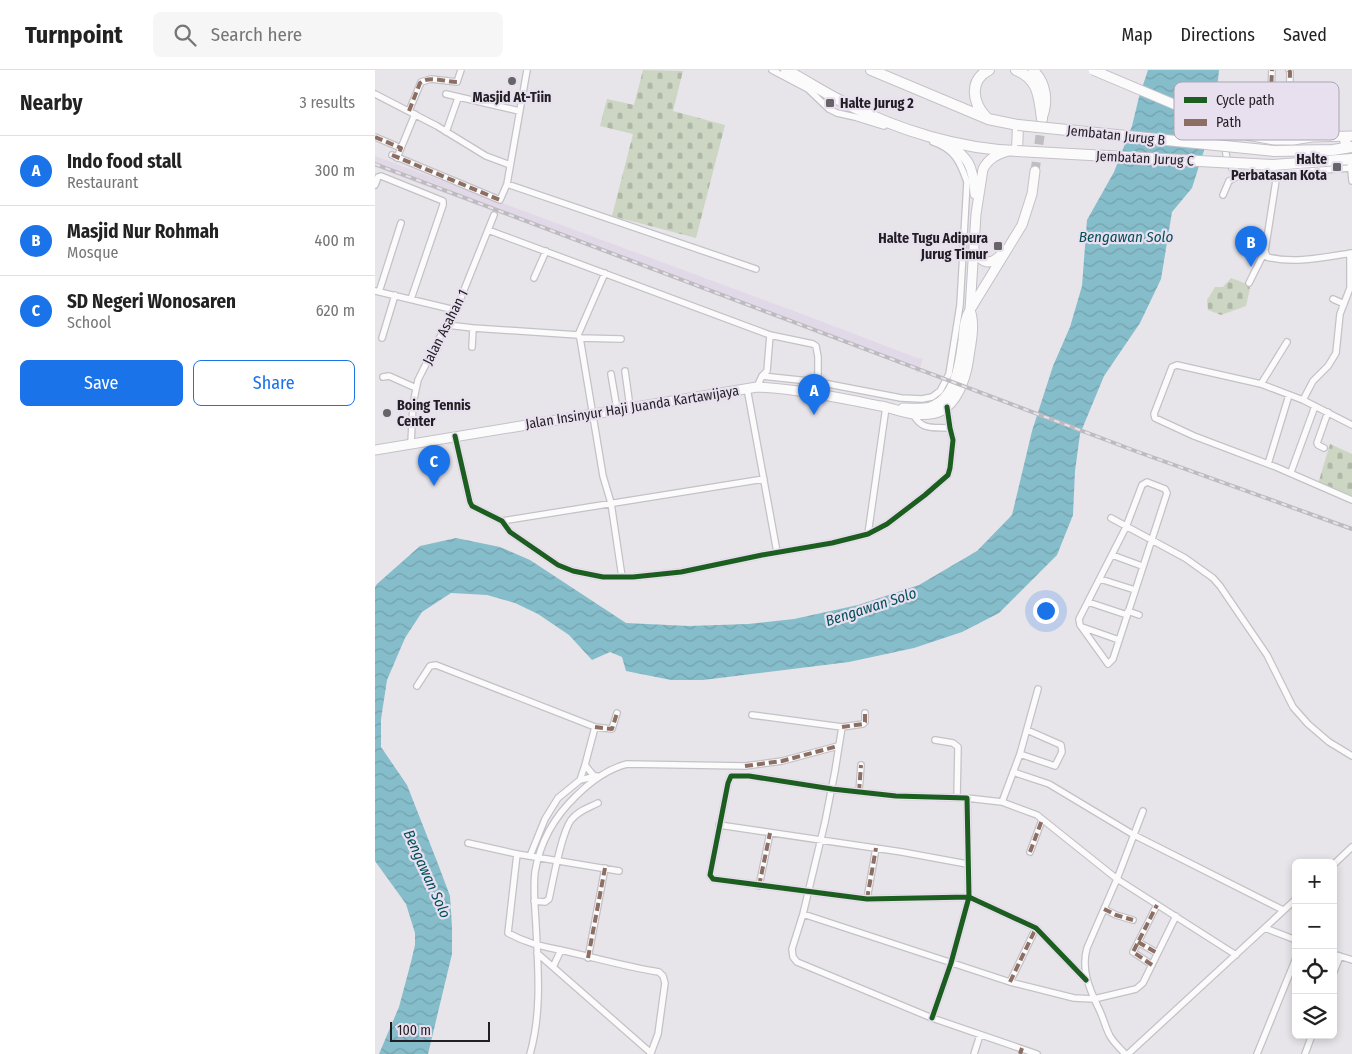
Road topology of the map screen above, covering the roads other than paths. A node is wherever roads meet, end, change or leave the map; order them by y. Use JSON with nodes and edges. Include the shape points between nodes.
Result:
{"nodes":[{"id":1,"x":461,"y":70,"type":"edge"},
{"id":2,"x":527,"y":70,"type":"edge"},
{"id":3,"x":772,"y":70,"type":"edge"},
{"id":4,"x":786,"y":70,"type":"edge"},
{"id":5,"x":871,"y":70,"type":"edge"},
{"id":6,"x":989,"y":70,"type":"edge"},
{"id":7,"x":1016,"y":70,"type":"edge"},
{"id":8,"x":1033,"y":70,"type":"edge"},
{"id":9,"x":1093,"y":70,"type":"edge"},
{"id":10,"x":1289,"y":70,"type":"edge"},
{"id":11,"x":803,"y":82,"type":"junction"},
{"id":12,"x":1291,"y":82,"type":"edge"},
{"id":13,"x":375,"y":94,"type":"edge"},
{"id":14,"x":446,"y":94,"type":"dead end"},
{"id":15,"x":458,"y":98,"type":"junction"},
{"id":16,"x":1174,"y":104,"type":"edge"},
{"id":17,"x":519,"y":111,"type":"junction"},
{"id":18,"x":412,"y":112,"type":"junction"},
{"id":19,"x":988,"y":119,"type":"junction"},
{"id":20,"x":1042,"y":119,"type":"joint"},
{"id":21,"x":1018,"y":125,"type":"junction"},
{"id":22,"x":447,"y":132,"type":"junction"},
{"id":23,"x":1348,"y":136,"type":"edge"},
{"id":24,"x":375,"y":137,"type":"edge"},
{"id":25,"x":1226,"y":140,"type":"edge"},
{"id":26,"x":1273,"y":140,"type":"edge"},
{"id":27,"x":1293,"y":140,"type":"edge"},
{"id":28,"x":946,"y":141,"type":"junction"},
{"id":29,"x":401,"y":148,"type":"junction"},
{"id":30,"x":1349,"y":148,"type":"edge"},
{"id":31,"x":1012,"y":151,"type":"junction"},
{"id":32,"x":1351,"y":162,"type":"edge"},
{"id":33,"x":510,"y":165,"type":"junction"},
{"id":34,"x":1275,"y":170,"type":"junction"},
{"id":35,"x":1035,"y":171,"type":"tunnel mouth"},
{"id":36,"x":1238,"y":176,"type":"junction"},
{"id":37,"x":1352,"y":181,"type":"edge"},
{"id":38,"x":507,"y":184,"type":"junction"},
{"id":39,"x":375,"y":185,"type":"edge"},
{"id":40,"x":1223,"y":195,"type":"dead end"},
{"id":41,"x":976,"y":214,"type":"junction"},
{"id":42,"x":495,"y":215,"type":"dead end"},
{"id":43,"x":401,"y":223,"type":"dead end"},
{"id":44,"x":489,"y":230,"type":"junction"},
{"id":45,"x":1010,"y":246,"type":"junction"},
{"id":46,"x":974,"y":250,"type":"junction"},
{"id":47,"x":546,"y":251,"type":"junction"},
{"id":48,"x":1265,"y":251,"type":"junction"},
{"id":49,"x":1351,"y":253,"type":"edge"},
{"id":50,"x":756,"y":269,"type":"dead end"},
{"id":51,"x":605,"y":273,"type":"junction"},
{"id":52,"x":534,"y":278,"type":"dead end"},
{"id":53,"x":1249,"y":282,"type":"dead end"},
{"id":54,"x":377,"y":292,"type":"edge"},
{"id":55,"x":395,"y":295,"type":"junction"},
{"id":56,"x":411,"y":298,"type":"junction"},
{"id":57,"x":1333,"y":299,"type":"dead end"},
{"id":58,"x":1344,"y":304,"type":"junction"},
{"id":59,"x":455,"y":310,"type":"junction"},
{"id":60,"x":970,"y":310,"type":"junction"},
{"id":61,"x":447,"y":325,"type":"junction"},
{"id":62,"x":473,"y":328,"type":"junction"},
{"id":63,"x":960,"y":328,"type":"junction"},
{"id":64,"x":770,"y":335,"type":"junction"},
{"id":65,"x":579,"y":337,"type":"junction"},
{"id":66,"x":382,"y":338,"type":"dead end"},
{"id":67,"x":621,"y":339,"type":"dead end"},
{"id":68,"x":1287,"y":342,"type":"dead end"},
{"id":69,"x":472,"y":347,"type":"dead end"},
{"id":70,"x":625,"y":371,"type":"dead end"},
{"id":71,"x":611,"y":374,"type":"dead end"},
{"id":72,"x":762,"y":376,"type":"junction"},
{"id":73,"x":383,"y":377,"type":"dead end"},
{"id":74,"x":818,"y":382,"type":"junction"},
{"id":75,"x":1261,"y":384,"type":"junction"},
{"id":76,"x":757,"y":387,"type":"junction"},
{"id":77,"x":416,"y":388,"type":"junction"},
{"id":78,"x":747,"y":388,"type":"junction"},
{"id":79,"x":818,"y":394,"type":"junction"},
{"id":80,"x":1289,"y":395,"type":"junction"},
{"id":81,"x":1303,"y":400,"type":"junction"},
{"id":82,"x":1315,"y":406,"type":"junction"},
{"id":83,"x":630,"y":407,"type":"junction"},
{"id":84,"x":888,"y":407,"type":"junction"},
{"id":85,"x":947,"y":407,"type":"junction"},
{"id":86,"x":617,"y":409,"type":"junction"},
{"id":87,"x":1328,"y":412,"type":"junction"},
{"id":88,"x":591,"y":414,"type":"junction"},
{"id":89,"x":913,"y":414,"type":"junction"},
{"id":90,"x":1352,"y":425,"type":"edge"},
{"id":91,"x":950,"y":428,"type":"junction"},
{"id":92,"x":455,"y":436,"type":"junction"},
{"id":93,"x":411,"y":443,"type":"junction"},
{"id":94,"x":1324,"y":448,"type":"dead end"},
{"id":95,"x":375,"y":450,"type":"edge"},
{"id":96,"x":1268,"y":464,"type":"junction"},
{"id":97,"x":1291,"y":472,"type":"dead end"},
{"id":98,"x":764,"y":479,"type":"junction"},
{"id":99,"x":1352,"y":500,"type":"edge"},
{"id":100,"x":611,"y":503,"type":"junction"},
{"id":101,"x":1111,"y":518,"type":"dead end"},
{"id":102,"x":502,"y":521,"type":"junction"},
{"id":103,"x":1126,"y":527,"type":"junction"},
{"id":104,"x":868,"y":534,"type":"junction"},
{"id":105,"x":1150,"y":541,"type":"junction"},
{"id":106,"x":777,"y":552,"type":"junction"},
{"id":107,"x":1112,"y":555,"type":"junction"},
{"id":108,"x":1142,"y":566,"type":"junction"},
{"id":109,"x":622,"y":577,"type":"junction"},
{"id":110,"x":1099,"y":579,"type":"junction"},
{"id":111,"x":1135,"y":590,"type":"junction"},
{"id":112,"x":1088,"y":602,"type":"junction"},
{"id":113,"x":1127,"y":613,"type":"junction"},
{"id":114,"x":1139,"y":615,"type":"dead end"},
{"id":115,"x":1081,"y":627,"type":"junction"},
{"id":116,"x":1119,"y":640,"type":"junction"},
{"id":117,"x":417,"y":686,"type":"dead end"},
{"id":118,"x":1039,"y":689,"type":"dead end"},
{"id":119,"x":865,"y":713,"type":"dead end"},
{"id":120,"x":617,"y":714,"type":"dead end"},
{"id":121,"x":752,"y":715,"type":"dead end"},
{"id":122,"x":595,"y":727,"type":"junction"},
{"id":123,"x":841,"y":727,"type":"junction"},
{"id":124,"x":1027,"y":730,"type":"junction"},
{"id":125,"x":935,"y":740,"type":"dead end"},
{"id":126,"x":838,"y":746,"type":"junction"},
{"id":127,"x":1020,"y":754,"type":"junction"},
{"id":128,"x":1352,"y":756,"type":"edge"},
{"id":129,"x":585,"y":765,"type":"junction"},
{"id":130,"x":861,"y":765,"type":"dead end"},
{"id":131,"x":745,"y":766,"type":"junction"},
{"id":132,"x":1013,"y":772,"type":"junction"},
{"id":133,"x":596,"y":776,"type":"junction"},
{"id":134,"x":749,"y":776,"type":"junction"},
{"id":135,"x":580,"y":780,"type":"junction"},
{"id":136,"x":832,"y":789,"type":"junction"},
{"id":137,"x":859,"y":792,"type":"junction"},
{"id":138,"x":564,"y":793,"type":"junction"},
{"id":139,"x":957,"y":798,"type":"junction"},
{"id":140,"x":967,"y":798,"type":"junction"},
{"id":141,"x":1002,"y":802,"type":"junction"},
{"id":142,"x":598,"y":803,"type":"dead end"},
{"id":143,"x":563,"y":808,"type":"junction"},
{"id":144,"x":1143,"y":811,"type":"dead end"},
{"id":145,"x":1042,"y":820,"type":"junction"},
{"id":146,"x":719,"y":825,"type":"junction"},
{"id":147,"x":770,"y":833,"type":"junction"},
{"id":148,"x":1134,"y":835,"type":"junction"},
{"id":149,"x":820,"y":841,"type":"junction"},
{"id":150,"x":468,"y":843,"type":"dead end"},
{"id":151,"x":1352,"y":847,"type":"edge"},
{"id":152,"x":876,"y":848,"type":"junction"},
{"id":153,"x":1031,"y":852,"type":"dead end"},
{"id":154,"x":517,"y":854,"type":"junction"},
{"id":155,"x":530,"y":856,"type":"junction"},
{"id":156,"x":539,"y":857,"type":"junction"},
{"id":157,"x":558,"y":861,"type":"junction"},
{"id":158,"x":1337,"y":861,"type":"edge"},
{"id":159,"x":967,"y":864,"type":"junction"},
{"id":160,"x":605,"y":868,"type":"junction"},
{"id":161,"x":619,"y":871,"type":"dead end"},
{"id":162,"x":1117,"y":879,"type":"junction"},
{"id":163,"x":759,"y":886,"type":"junction"},
{"id":164,"x":808,"y":892,"type":"junction"},
{"id":165,"x":969,"y":897,"type":"junction"},
{"id":166,"x":867,"y":900,"type":"junction"},
{"id":167,"x":535,"y":901,"type":"junction"},
{"id":168,"x":1292,"y":902,"type":"edge"},
{"id":169,"x":1157,"y":905,"type":"junction"},
{"id":170,"x":1104,"y":908,"type":"junction"},
{"id":171,"x":1283,"y":910,"type":"junction"},
{"id":172,"x":803,"y":914,"type":"junction"},
{"id":173,"x":1176,"y":916,"type":"junction"},
{"id":174,"x":1133,"y":920,"type":"dead end"},
{"id":175,"x":1036,"y":928,"type":"junction"},
{"id":176,"x":1265,"y":928,"type":"junction"},
{"id":177,"x":1292,"y":938,"type":"edge"},
{"id":178,"x":1138,"y":942,"type":"junction"},
{"id":179,"x":537,"y":949,"type":"junction"},
{"id":180,"x":561,"y":950,"type":"junction"},
{"id":181,"x":1157,"y":953,"type":"junction"},
{"id":182,"x":1236,"y":955,"type":"junction"},
{"id":183,"x":1337,"y":955,"type":"edge"},
{"id":184,"x":589,"y":958,"type":"junction"},
{"id":185,"x":1352,"y":960,"type":"edge"},
{"id":186,"x":951,"y":963,"type":"junction"},
{"id":187,"x":1152,"y":965,"type":"junction"},
{"id":188,"x":553,"y":967,"type":"junction"},
{"id":189,"x":1292,"y":968,"type":"edge"},
{"id":190,"x":1086,"y":980,"type":"junction"},
{"id":191,"x":1009,"y":982,"type":"junction"},
{"id":192,"x":1093,"y":1000,"type":"junction"},
{"id":193,"x":932,"y":1018,"type":"junction"},
{"id":194,"x":981,"y":1035,"type":"junction"},
{"id":195,"x":1311,"y":1039,"type":"edge"},
{"id":196,"x":1021,"y":1051,"type":"edge"},
{"id":197,"x":530,"y":1054,"type":"edge"},
{"id":198,"x":651,"y":1054,"type":"edge"},
{"id":199,"x":974,"y":1054,"type":"edge"},
{"id":200,"x":1037,"y":1054,"type":"edge"},
{"id":201,"x":1127,"y":1054,"type":"edge"},
{"id":202,"x":1257,"y":1054,"type":"edge"},
{"id":203,"x":1305,"y":1054,"type":"edge"}],
"edges":[{"from":1,"to":18,"type":"street","via":[[457,82],[423,80]]},
{"from":2,"to":17,"type":"street"},
{"from":3,"to":11,"type":"street"},
{"from":4,"to":11,"type":"highway","name":"Jembatan Jurug C"},
{"from":5,"to":19,"type":"highway","name":"Jembatan Jurug B"},
{"from":6,"to":19,"type":"highway","via":[[981,74],[974,91],[978,106]]},
{"from":7,"to":20,"type":"highway","via":[[1035,86]]},
{"from":8,"to":20,"type":"main road","via":[[1045,92]]},
{"from":9,"to":16,"type":"main road","bridge":true},
{"from":10,"to":12,"type":"street"},
{"from":11,"to":28,"type":"highway","name":"Jembatan Jurug C","via":[[863,112]]},
{"from":11,"to":63,"type":"street","via":[[829,109],[945,146],[962,166],[967,182]]},
{"from":13,"to":18,"type":"street"},
{"from":14,"to":15,"type":"street"},
{"from":15,"to":17,"type":"street"},
{"from":15,"to":22,"type":"street"},
{"from":17,"to":33,"type":"street"},
{"from":18,"to":22,"type":"street"},
{"from":18,"to":29,"type":"street"},
{"from":19,"to":21,"type":"highway","name":"Jembatan Jurug B"},
{"from":21,"to":30,"type":"highway","name":"Jembatan Jurug B","bridge":true,"via":[[1274,151]]},
{"from":21,"to":31,"type":"highway"},
{"from":22,"to":33,"type":"street","via":[[486,156]]},
{"from":23,"to":30,"type":"highway"},
{"from":24,"to":29,"type":"street"},
{"from":25,"to":36,"type":"street","via":[[1224,149],[1228,164]]},
{"from":26,"to":27,"type":"main road","bridge":true},
{"from":28,"to":31,"type":"highway","name":"Jembatan Jurug C"},
{"from":28,"to":41,"type":"main road","name":"Jalan Insinyur Haji Juanda Kartawijaya","via":[[971,166]]},
{"from":29,"to":38,"type":"street","via":[[394,156],[500,200]]},
{"from":31,"to":34,"type":"highway","name":"Jembatan Jurug C","bridge":true},
{"from":31,"to":41,"type":"main road","name":"Jalan Insinyur Haji Juanda Kartawijaya","via":[[993,156],[986,162]]},
{"from":32,"to":34,"type":"highway","name":"Jembatan Jurug C"},
{"from":32,"to":37,"type":"street"},
{"from":33,"to":38,"type":"street"},
{"from":34,"to":36,"type":"street"},
{"from":34,"to":48,"type":"street"},
{"from":35,"to":45,"type":"main road","via":[[1022,225]]},
{"from":36,"to":40,"type":"street","via":[[1229,181]]},
{"from":38,"to":50,"type":"street"},
{"from":39,"to":56,"type":"street","via":[[381,176],[443,200]]},
{"from":41,"to":46,"type":"main road","name":"Jalan Insinyur Haji Juanda Kartawijaya"},
{"from":42,"to":44,"type":"street","name":"Jalan Asahan 1"},
{"from":43,"to":54,"type":"street"},
{"from":44,"to":47,"type":"street"},
{"from":44,"to":59,"type":"street","name":"Jalan Asahan 1"},
{"from":45,"to":46,"type":"main road","via":[[994,261],[988,262],[978,257]]},
{"from":45,"to":60,"type":"main road"},
{"from":46,"to":60,"type":"main road","name":"Jalan Insinyur Haji Juanda Kartawijaya"},
{"from":47,"to":51,"type":"street"},
{"from":47,"to":52,"type":"street"},
{"from":48,"to":49,"type":"street","via":[[1267,257],[1285,259]]},
{"from":48,"to":53,"type":"street"},
{"from":49,"to":58,"type":"street","via":[[1349,288]]},
{"from":51,"to":64,"type":"street"},
{"from":51,"to":65,"type":"street"},
{"from":54,"to":55,"type":"street"},
{"from":55,"to":56,"type":"street"},
{"from":55,"to":66,"type":"street"},
{"from":56,"to":59,"type":"street"},
{"from":57,"to":58,"type":"street"},
{"from":58,"to":81,"type":"street","via":[[1338,323],[1336,353],[1313,381]]},
{"from":59,"to":61,"type":"street","name":"Jalan Asahan 1"},
{"from":60,"to":63,"type":"main road","name":"Jalan Insinyur Haji Juanda Kartawijaya"},
{"from":60,"to":85,"type":"main road","name":"Jalan Insinyur Haji Juanda Kartawijaya","via":[[972,320],[967,369],[958,393]]},
{"from":61,"to":62,"type":"street"},
{"from":61,"to":77,"type":"street","name":"Jalan Asahan 1"},
{"from":62,"to":65,"type":"street"},
{"from":62,"to":69,"type":"street"},
{"from":63,"to":74,"type":"street","via":[[949,374],[940,392],[932,397],[901,398]]},
{"from":63,"to":84,"type":"main road","name":"Jalan Insinyur Haji Juanda Kartawijaya","via":[[956,374],[943,399],[930,407]]},
{"from":64,"to":72,"type":"street","via":[[767,371]]},
{"from":64,"to":74,"type":"street","via":[[816,346]]},
{"from":65,"to":67,"type":"street"},
{"from":65,"to":88,"type":"street"},
{"from":68,"to":75,"type":"street"},
{"from":70,"to":83,"type":"street"},
{"from":71,"to":86,"type":"street"},
{"from":72,"to":74,"type":"street"},
{"from":72,"to":76,"type":"street"},
{"from":73,"to":77,"type":"street","via":[[389,376]]},
{"from":74,"to":79,"type":"street"},
{"from":75,"to":80,"type":"street"},
{"from":75,"to":96,"type":"street","via":[[1174,366],[1154,414],[1155,418],[1194,436]]},
{"from":76,"to":78,"type":"main road","name":"Jalan Insinyur Haji Juanda Kartawijaya"},
{"from":76,"to":79,"type":"main road","name":"Jalan Insinyur Haji Juanda Kartawijaya"},
{"from":77,"to":93,"type":"street","name":"Jalan Asahan 1"},
{"from":78,"to":83,"type":"main road","name":"Jalan Insinyur Haji Juanda Kartawijaya"},
{"from":78,"to":98,"type":"street"},
{"from":79,"to":84,"type":"main road","name":"Jalan Insinyur Haji Juanda Kartawijaya"},
{"from":80,"to":81,"type":"street"},
{"from":80,"to":96,"type":"street"},
{"from":81,"to":82,"type":"street"},
{"from":82,"to":87,"type":"street"},
{"from":82,"to":97,"type":"street"},
{"from":83,"to":86,"type":"main road","name":"Jalan Insinyur Haji Juanda Kartawijaya"},
{"from":84,"to":89,"type":"main road","name":"Jalan Insinyur Haji Juanda Kartawijaya"},
{"from":84,"to":104,"type":"street"},
{"from":85,"to":89,"type":"main road","name":"Jalan Insinyur Haji Juanda Kartawijaya","via":[[931,414]]},
{"from":85,"to":91,"type":"street"},
{"from":86,"to":88,"type":"main road","name":"Jalan Insinyur Haji Juanda Kartawijaya"},
{"from":87,"to":90,"type":"street"},
{"from":87,"to":94,"type":"street","via":[[1317,443]]},
{"from":88,"to":92,"type":"main road","name":"Jalan Insinyur Haji Juanda Kartawijaya"},
{"from":88,"to":100,"type":"street"},
{"from":89,"to":91,"type":"street","via":[[925,427]]},
{"from":91,"to":104,"type":"street","via":[[953,440],[947,475],[887,524]]},
{"from":92,"to":93,"type":"main road","name":"Jalan Insinyur Haji Juanda Kartawijaya"},
{"from":92,"to":102,"type":"street","via":[[470,502],[477,510]]},
{"from":93,"to":95,"type":"main road","name":"Jalan Insinyur Haji Juanda Kartawijaya"},
{"from":96,"to":99,"type":"street"},
{"from":98,"to":100,"type":"street"},
{"from":98,"to":106,"type":"street"},
{"from":100,"to":102,"type":"street"},
{"from":100,"to":109,"type":"street"},
{"from":101,"to":103,"type":"street"},
{"from":102,"to":109,"type":"street","via":[[510,532],[566,569],[603,577]]},
{"from":103,"to":105,"type":"street"},
{"from":103,"to":105,"type":"street","via":[[1142,485],[1150,483],[1165,489],[1167,493]]},
{"from":103,"to":107,"type":"street"},
{"from":104,"to":106,"type":"street"},
{"from":105,"to":108,"type":"street"},
{"from":105,"to":128,"type":"street","via":[[1199,568],[1221,586],[1267,655],[1293,707],[1329,742]]},
{"from":106,"to":109,"type":"street","via":[[685,572]]},
{"from":107,"to":108,"type":"street"},
{"from":107,"to":110,"type":"street"},
{"from":108,"to":111,"type":"street"},
{"from":110,"to":111,"type":"street"},
{"from":110,"to":112,"type":"street"},
{"from":111,"to":113,"type":"street"},
{"from":112,"to":113,"type":"street"},
{"from":112,"to":115,"type":"street","via":[[1079,619]]},
{"from":113,"to":114,"type":"street"},
{"from":113,"to":116,"type":"street"},
{"from":115,"to":116,"type":"street"},
{"from":115,"to":116,"type":"street","via":[[1108,664],[1113,660]]},
{"from":117,"to":122,"type":"street","via":[[430,666],[437,665]]},
{"from":118,"to":124,"type":"street"},
{"from":119,"to":123,"type":"street","via":[[863,724]]},
{"from":120,"to":122,"type":"street","via":[[612,729]]},
{"from":121,"to":123,"type":"street"},
{"from":122,"to":129,"type":"street"},
{"from":123,"to":126,"type":"street"},
{"from":124,"to":127,"type":"street"},
{"from":124,"to":127,"type":"street","via":[[1061,745],[1062,752],[1055,766]]},
{"from":125,"to":139,"type":"street","via":[[953,743],[958,748]]},
{"from":126,"to":131,"type":"street","via":[[782,761]]},
{"from":126,"to":136,"type":"street"},
{"from":127,"to":132,"type":"street"},
{"from":129,"to":133,"type":"street"},
{"from":129,"to":135,"type":"street"},
{"from":130,"to":137,"type":"street"},
{"from":131,"to":133,"type":"street","via":[[627,764]]},
{"from":131,"to":134,"type":"street"},
{"from":132,"to":141,"type":"street"},
{"from":132,"to":148,"type":"street","via":[[1049,784]]},
{"from":133,"to":135,"type":"street"},
{"from":133,"to":143,"type":"street"},
{"from":134,"to":136,"type":"street"},
{"from":134,"to":146,"type":"street","via":[[730,778]]},
{"from":135,"to":138,"type":"street"},
{"from":136,"to":137,"type":"street"},
{"from":136,"to":149,"type":"street"},
{"from":137,"to":139,"type":"street"},
{"from":138,"to":143,"type":"street"},
{"from":138,"to":155,"type":"street","via":[[545,819]]},
{"from":139,"to":140,"type":"street"},
{"from":140,"to":141,"type":"street"},
{"from":140,"to":159,"type":"street"},
{"from":141,"to":145,"type":"street","via":[[1037,815]]},
{"from":142,"to":157,"type":"street","via":[[571,821]]},
{"from":143,"to":156,"type":"street","via":[[552,823]]},
{"from":144,"to":148,"type":"street"},
{"from":145,"to":153,"type":"street"},
{"from":145,"to":162,"type":"street"},
{"from":146,"to":147,"type":"street"},
{"from":146,"to":163,"type":"street","via":[[711,878]]},
{"from":147,"to":149,"type":"street"},
{"from":147,"to":163,"type":"street"},
{"from":148,"to":162,"type":"street"},
{"from":148,"to":171,"type":"street"},
{"from":149,"to":152,"type":"street"},
{"from":149,"to":164,"type":"street"},
{"from":150,"to":154,"type":"street"},
{"from":151,"to":158,"type":"street"},
{"from":152,"to":159,"type":"street"},
{"from":152,"to":166,"type":"street"},
{"from":154,"to":155,"type":"street"},
{"from":154,"to":179,"type":"street","via":[[509,933]]},
{"from":155,"to":156,"type":"street"},
{"from":156,"to":157,"type":"street"},
{"from":156,"to":167,"type":"street","via":[[535,871]]},
{"from":157,"to":160,"type":"street"},
{"from":157,"to":167,"type":"street","via":[[549,899]]},
{"from":159,"to":165,"type":"street"},
{"from":160,"to":161,"type":"street"},
{"from":160,"to":184,"type":"street"},
{"from":162,"to":169,"type":"street"},
{"from":162,"to":170,"type":"street"},
{"from":163,"to":164,"type":"street"},
{"from":164,"to":166,"type":"street"},
{"from":164,"to":172,"type":"street"},
{"from":165,"to":166,"type":"street"},
{"from":165,"to":175,"type":"street"},
{"from":165,"to":186,"type":"street"},
{"from":167,"to":179,"type":"street"},
{"from":168,"to":171,"type":"street"},
{"from":169,"to":173,"type":"street"},
{"from":169,"to":178,"type":"street"},
{"from":170,"to":174,"type":"street"},
{"from":170,"to":190,"type":"street","via":[[1085,954]]},
{"from":171,"to":176,"type":"street"},
{"from":172,"to":186,"type":"street"},
{"from":172,"to":193,"type":"street","via":[[792,949],[797,962]]},
{"from":173,"to":181,"type":"street"},
{"from":173,"to":182,"type":"street"},
{"from":175,"to":190,"type":"street"},
{"from":175,"to":191,"type":"street"},
{"from":176,"to":177,"type":"street"},
{"from":176,"to":182,"type":"street"},
{"from":178,"to":181,"type":"street"},
{"from":178,"to":187,"type":"street","via":[[1133,953]]},
{"from":179,"to":180,"type":"street"},
{"from":179,"to":188,"type":"street"},
{"from":179,"to":197,"type":"street","via":[[538,999]]},
{"from":180,"to":184,"type":"street"},
{"from":180,"to":188,"type":"street"},
{"from":181,"to":187,"type":"street"},
{"from":182,"to":201,"type":"street"},
{"from":183,"to":185,"type":"street"},
{"from":184,"to":198,"type":"street","via":[[659,972],[663,976],[665,983],[658,1034]]},
{"from":186,"to":191,"type":"street"},
{"from":186,"to":193,"type":"street"},
{"from":187,"to":192,"type":"street","via":[[1140,986]]},
{"from":188,"to":198,"type":"street"},
{"from":189,"to":202,"type":"street"},
{"from":190,"to":192,"type":"street"},
{"from":191,"to":192,"type":"street"},
{"from":192,"to":201,"type":"street","via":[[1099,1007],[1109,1035]]},
{"from":193,"to":194,"type":"street"},
{"from":194,"to":196,"type":"street"},
{"from":194,"to":199,"type":"street"},
{"from":195,"to":203,"type":"street"},
{"from":196,"to":200,"type":"street"}]}
